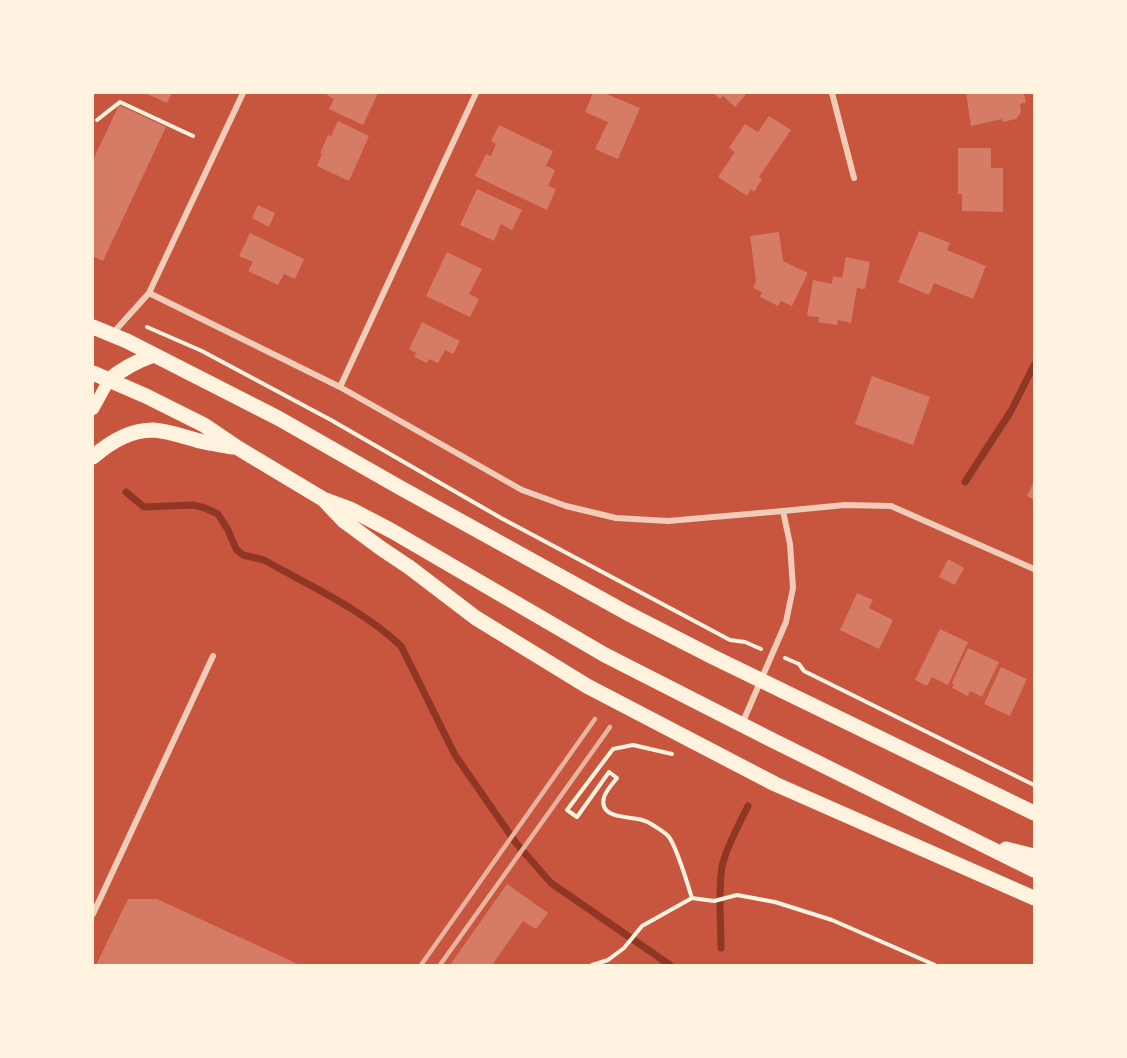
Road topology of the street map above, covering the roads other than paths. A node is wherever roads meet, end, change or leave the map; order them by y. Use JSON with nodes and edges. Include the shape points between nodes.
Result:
{"nodes":[{"id":1,"x":243,"y":93,"type":"edge"},
{"id":2,"x":476,"y":93,"type":"edge"},
{"id":3,"x":832,"y":93,"type":"edge"},
{"id":4,"x":854,"y":178,"type":"dead end"},
{"id":5,"x":149,"y":293,"type":"junction"},
{"id":6,"x":93,"y":327,"type":"edge"},
{"id":7,"x":112,"y":334,"type":"junction"},
{"id":8,"x":154,"y":355,"type":"junction"},
{"id":9,"x":93,"y":374,"type":"edge"},
{"id":10,"x":110,"y":380,"type":"junction"},
{"id":11,"x":340,"y":387,"type":"junction"},
{"id":12,"x":93,"y":409,"type":"edge"},
{"id":13,"x":238,"y":448,"type":"junction"},
{"id":14,"x":93,"y":456,"type":"edge"},
{"id":15,"x":323,"y":499,"type":"junction"},
{"id":16,"x":783,"y":512,"type":"junction"},
{"id":17,"x":1034,"y":568,"type":"edge"},
{"id":18,"x":213,"y":656,"type":"dead end"},
{"id":19,"x":761,"y":680,"type":"junction"},
{"id":20,"x":742,"y":724,"type":"junction"},
{"id":21,"x":1034,"y":813,"type":"edge"},
{"id":22,"x":985,"y":845,"type":"junction"},
{"id":23,"x":1034,"y":856,"type":"edge"},
{"id":24,"x":1034,"y":870,"type":"edge"},
{"id":25,"x":1034,"y":898,"type":"edge"},
{"id":26,"x":93,"y":914,"type":"edge"}],
"edges":[{"from":1,"to":5,"type":"street"},
{"from":2,"to":11,"type":"street"},
{"from":3,"to":4,"type":"street"},
{"from":5,"to":7,"type":"street"},
{"from":5,"to":11,"type":"street"},
{"from":6,"to":7,"type":"main road"},
{"from":7,"to":8,"type":"main road"},
{"from":8,"to":10,"type":"main road","via":[[133,363]]},
{"from":8,"to":19,"type":"main road","via":[[278,418],[627,613]]},
{"from":9,"to":10,"type":"main road"},
{"from":10,"to":12,"type":"main road"},
{"from":10,"to":13,"type":"main road","via":[[204,425]]},
{"from":11,"to":16,"type":"street","via":[[522,490],[566,506],[616,518],[668,521]]},
{"from":13,"to":14,"type":"main road","via":[[151,430],[127,434]]},
{"from":13,"to":15,"type":"main road"},
{"from":15,"to":20,"type":"main road","via":[[392,531],[605,655]]},
{"from":15,"to":25,"type":"main road","via":[[344,521],[476,618],[587,686],[775,784]]},
{"from":16,"to":17,"type":"street","via":[[845,505],[891,506]]},
{"from":16,"to":19,"type":"street","via":[[793,588],[786,622]]},
{"from":18,"to":26,"type":"street"},
{"from":19,"to":20,"type":"street"},
{"from":19,"to":21,"type":"main road"},
{"from":20,"to":22,"type":"main road"},
{"from":22,"to":23,"type":"main road"},
{"from":22,"to":24,"type":"main road"}]}
